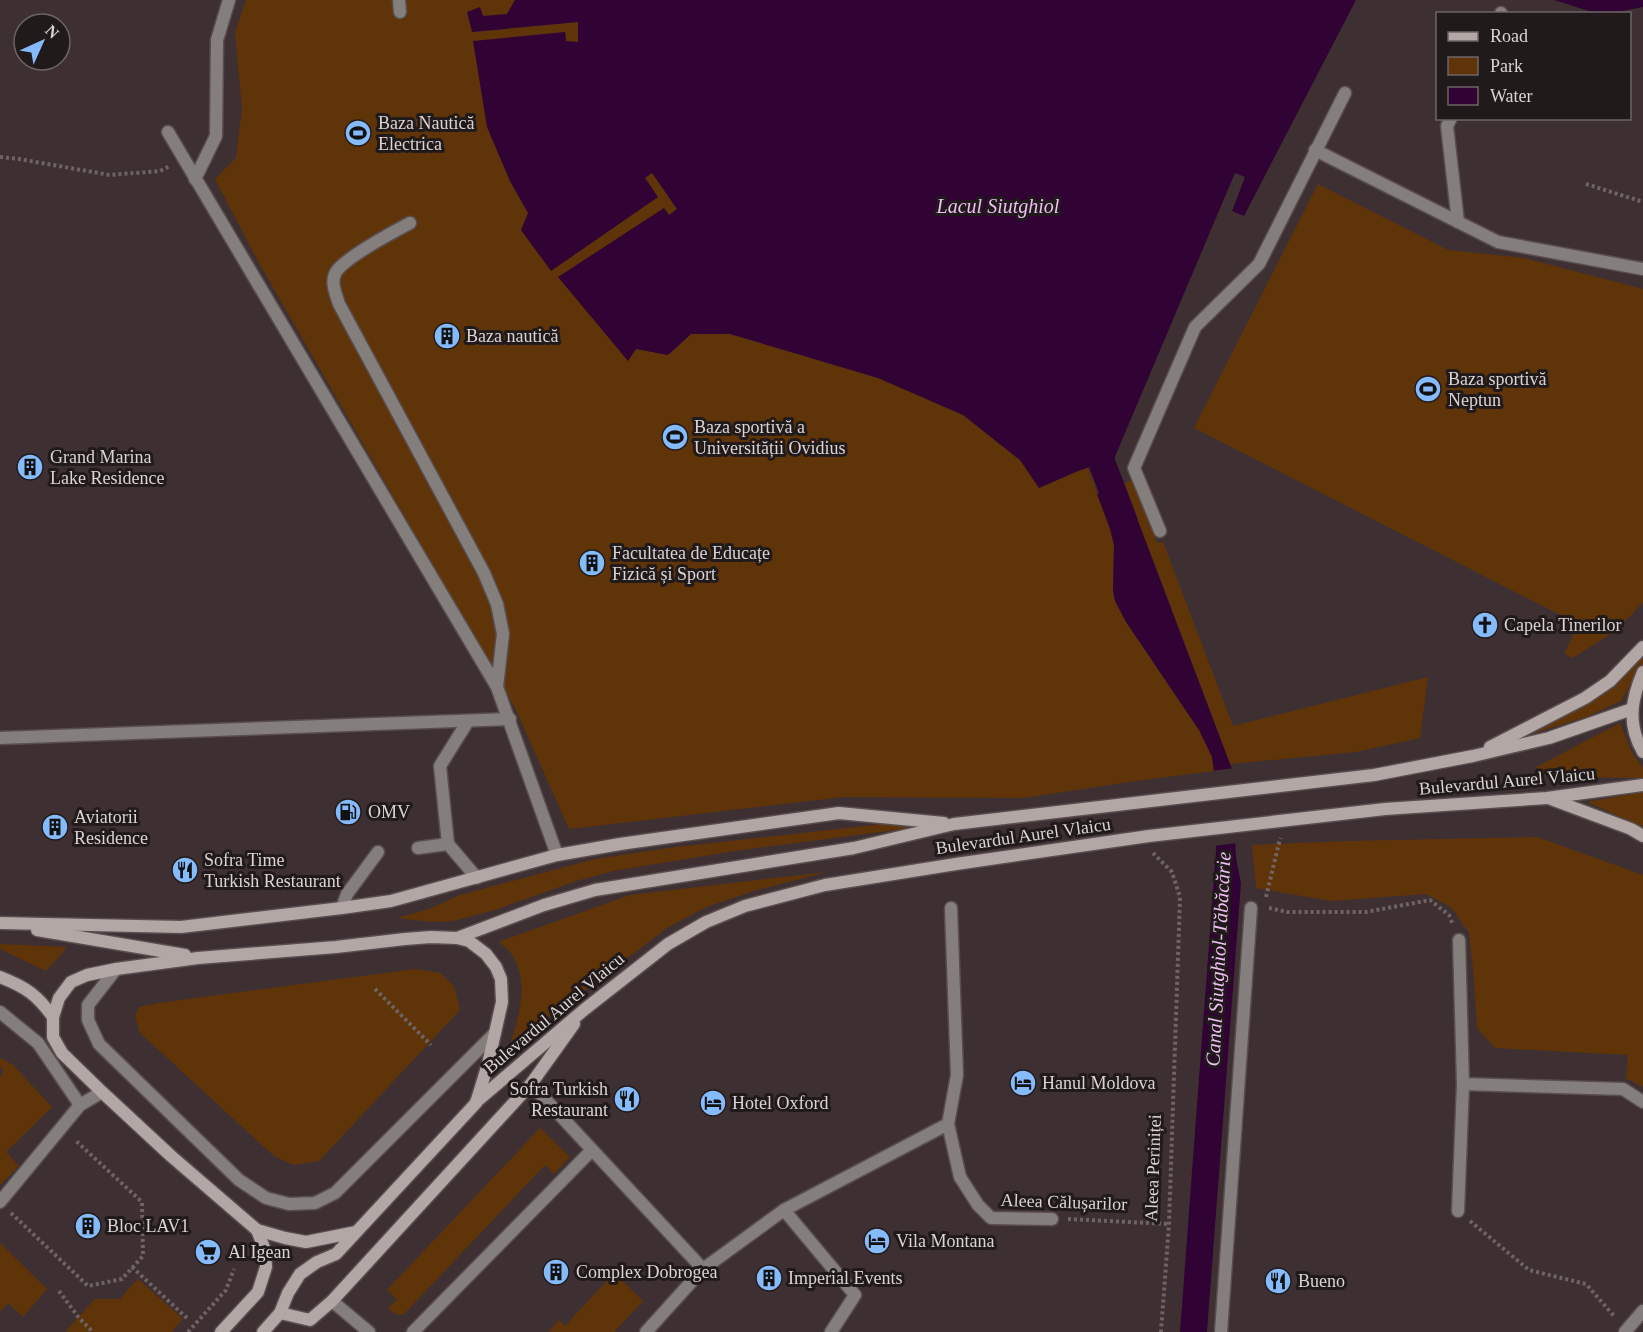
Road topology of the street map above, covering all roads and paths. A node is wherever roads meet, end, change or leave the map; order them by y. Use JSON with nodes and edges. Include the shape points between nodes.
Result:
{"nodes":[{"id":1,"x":229,"y":0,"type":"edge"},
{"id":2,"x":1345,"y":93,"type":"dead end"},
{"id":3,"x":1450,"y":120,"type":"edge"},
{"id":4,"x":168,"y":132,"type":"dead end"},
{"id":5,"x":1315,"y":150,"type":"junction"},
{"id":6,"x":0,"y":158,"type":"edge"},
{"id":7,"x":184,"y":160,"type":"junction"},
{"id":8,"x":195,"y":179,"type":"junction"},
{"id":9,"x":1586,"y":184,"type":"dead end"},
{"id":10,"x":1643,"y":202,"type":"edge"},
{"id":11,"x":1458,"y":222,"type":"junction"},
{"id":12,"x":410,"y":223,"type":"dead end"},
{"id":13,"x":1643,"y":269,"type":"edge"},
{"id":14,"x":1160,"y":531,"type":"dead end"},
{"id":15,"x":1643,"y":647,"type":"edge"},
{"id":16,"x":1643,"y":672,"type":"edge"},
{"id":17,"x":497,"y":687,"type":"junction"},
{"id":18,"x":1632,"y":709,"type":"junction"},
{"id":19,"x":510,"y":719,"type":"junction"},
{"id":20,"x":468,"y":720,"type":"junction"},
{"id":21,"x":0,"y":738,"type":"edge"},
{"id":22,"x":1643,"y":752,"type":"edge"},
{"id":23,"x":1473,"y":756,"type":"junction"},
{"id":24,"x":1643,"y":785,"type":"edge"},
{"id":25,"x":1547,"y":798,"type":"junction"},
{"id":26,"x":954,"y":824,"type":"junction"},
{"id":27,"x":1643,"y":836,"type":"edge"},
{"id":28,"x":1279,"y":843,"type":"dead end"},
{"id":29,"x":448,"y":844,"type":"junction"},
{"id":30,"x":418,"y":848,"type":"dead end"},
{"id":31,"x":1150,"y":850,"type":"dead end"},
{"id":32,"x":378,"y":852,"type":"dead end"},
{"id":33,"x":557,"y":855,"type":"junction"},
{"id":34,"x":477,"y":878,"type":"junction"},
{"id":35,"x":342,"y":908,"type":"junction"},
{"id":36,"x":951,"y":908,"type":"dead end"},
{"id":37,"x":1251,"y":908,"type":"dead end"},
{"id":38,"x":0,"y":924,"type":"edge"},
{"id":39,"x":458,"y":938,"type":"junction"},
{"id":40,"x":1460,"y":940,"type":"joint"},
{"id":41,"x":198,"y":958,"type":"junction"},
{"id":42,"x":116,"y":969,"type":"junction"},
{"id":43,"x":0,"y":977,"type":"edge"},
{"id":44,"x":375,"y":988,"type":"dead end"},
{"id":45,"x":585,"y":1009,"type":"junction"},
{"id":46,"x":0,"y":1012,"type":"edge"},
{"id":47,"x":53,"y":1017,"type":"junction"},
{"id":48,"x":495,"y":1033,"type":"junction"},
{"id":49,"x":431,"y":1045,"type":"dead end"},
{"id":50,"x":531,"y":1084,"type":"junction"},
{"id":51,"x":1463,"y":1084,"type":"junction"},
{"id":52,"x":102,"y":1092,"type":"junction"},
{"id":53,"x":1643,"y":1102,"type":"edge"},
{"id":54,"x":476,"y":1103,"type":"junction"},
{"id":55,"x":81,"y":1105,"type":"junction"},
{"id":56,"x":948,"y":1124,"type":"junction"},
{"id":57,"x":61,"y":1128,"type":"junction"},
{"id":58,"x":592,"y":1150,"type":"junction"},
{"id":59,"x":4,"y":1206,"type":"edge"},
{"id":60,"x":784,"y":1210,"type":"junction"},
{"id":61,"x":1458,"y":1211,"type":"joint"},
{"id":62,"x":1052,"y":1219,"type":"joint"},
{"id":63,"x":1169,"y":1224,"type":"junction"},
{"id":64,"x":257,"y":1230,"type":"junction"},
{"id":65,"x":356,"y":1232,"type":"junction"},
{"id":66,"x":132,"y":1267,"type":"junction"},
{"id":67,"x":234,"y":1269,"type":"dead end"},
{"id":68,"x":703,"y":1269,"type":"junction"},
{"id":69,"x":59,"y":1291,"type":"dead end"},
{"id":70,"x":332,"y":1301,"type":"junction"},
{"id":71,"x":1643,"y":1311,"type":"edge"},
{"id":72,"x":280,"y":1313,"type":"junction"},
{"id":73,"x":189,"y":1320,"type":"dead end"},
{"id":74,"x":1626,"y":1331,"type":"edge"},
{"id":75,"x":93,"y":1332,"type":"edge"},
{"id":76,"x":188,"y":1332,"type":"edge"},
{"id":77,"x":221,"y":1332,"type":"edge"},
{"id":78,"x":263,"y":1332,"type":"edge"},
{"id":79,"x":369,"y":1332,"type":"edge"},
{"id":80,"x":413,"y":1332,"type":"edge"},
{"id":81,"x":646,"y":1332,"type":"edge"},
{"id":82,"x":831,"y":1332,"type":"edge"},
{"id":83,"x":1161,"y":1332,"type":"edge"},
{"id":84,"x":1221,"y":1332,"type":"edge"}],
"edges":[{"from":1,"to":8,"type":"street","via":[[218,40],[216,136]]},
{"from":2,"to":5,"type":"street"},
{"from":3,"to":11,"type":"street","via":[[1447,126]]},
{"from":4,"to":7,"type":"street"},
{"from":5,"to":11,"type":"street"},
{"from":5,"to":14,"type":"street","via":[[1259,264],[1196,327],[1134,468]]},
{"from":6,"to":7,"type":"path","via":[[110,176],[160,171]]},
{"from":7,"to":8,"type":"street"},
{"from":8,"to":17,"type":"street"},
{"from":9,"to":10,"type":"path"},
{"from":11,"to":13,"type":"street","via":[[1498,242]]},
{"from":12,"to":17,"type":"street","via":[[350,259],[336,272],[333,285],[339,304],[497,604],[503,633]]},
{"from":15,"to":23,"type":"main road","via":[[1610,681],[1585,698]]},
{"from":16,"to":18,"type":"main road"},
{"from":17,"to":19,"type":"street"},
{"from":18,"to":22,"type":"main road","via":[[1633,727]]},
{"from":18,"to":23,"type":"main road","name":"Bulevardul Aurel Vlaicu","via":[[1549,738]]},
{"from":19,"to":20,"type":"street"},
{"from":19,"to":33,"type":"street"},
{"from":20,"to":21,"type":"street"},
{"from":20,"to":29,"type":"street","via":[[440,766]]},
{"from":23,"to":26,"type":"main road","name":"Bulevardul Aurel Vlaicu","via":[[1374,775]]},
{"from":24,"to":25,"type":"main road","name":"Bulevardul Aurel Vlaicu"},
{"from":25,"to":27,"type":"main road"},
{"from":25,"to":45,"type":"main road","name":"Bulevardul Aurel Vlaicu","via":[[1385,809],[1149,836],[825,885],[746,906],[706,922],[668,944]]},
{"from":26,"to":33,"type":"main road","via":[[839,813]]},
{"from":26,"to":39,"type":"main road","name":"Bulevardul Aurel Vlaicu","via":[[854,849],[595,890]]},
{"from":28,"to":40,"type":"path","via":[[1264,907],[1288,912],[1366,912],[1430,900],[1449,915]]},
{"from":29,"to":30,"type":"street"},
{"from":29,"to":34,"type":"street"},
{"from":31,"to":63,"type":"path","name":"Aleea Periniței","via":[[1172,872],[1180,897]]},
{"from":32,"to":35,"type":"street","via":[[347,894]]},
{"from":33,"to":34,"type":"main road"},
{"from":34,"to":35,"type":"main road","via":[[391,901]]},
{"from":35,"to":38,"type":"main road","via":[[181,927]]},
{"from":36,"to":56,"type":"street","name":"Aleea Călușarilor","via":[[957,1075]]},
{"from":37,"to":84,"type":"street"},
{"from":38,"to":41,"type":"main road"},
{"from":39,"to":41,"type":"main road","via":[[431,937]]},
{"from":39,"to":48,"type":"main road","via":[[480,948],[501,979],[502,1002]]},
{"from":40,"to":51,"type":"street"},
{"from":41,"to":42,"type":"main road"},
{"from":42,"to":47,"type":"main road","via":[[71,982],[59,998]]},
{"from":42,"to":48,"type":"street","via":[[88,1005],[88,1020],[99,1044],[239,1180],[266,1198],[289,1203],[315,1203],[335,1193]]},
{"from":43,"to":47,"type":"main road","via":[[26,989]]},
{"from":44,"to":49,"type":"path"},
{"from":45,"to":50,"type":"main road"},
{"from":45,"to":54,"type":"main road","name":"Bulevardul Aurel Vlaicu"},
{"from":46,"to":55,"type":"street","via":[[38,1042]]},
{"from":47,"to":52,"type":"main road","via":[[53,1037],[62,1053]]},
{"from":48,"to":54,"type":"main road"},
{"from":50,"to":58,"type":"street"},
{"from":50,"to":70,"type":"main road"},
{"from":51,"to":53,"type":"street","via":[[1623,1089]]},
{"from":51,"to":61,"type":"street"},
{"from":52,"to":55,"type":"street"},
{"from":52,"to":64,"type":"main road"},
{"from":54,"to":65,"type":"main road","name":"Bulevardul Aurel Vlaicu"},
{"from":55,"to":57,"type":"street"},
{"from":56,"to":60,"type":"street"},
{"from":56,"to":62,"type":"street","name":"Aleea Călușarilor","via":[[960,1176],[978,1206],[991,1218]]},
{"from":57,"to":59,"type":"street"},
{"from":57,"to":66,"type":"path","via":[[142,1202],[142,1256]]},
{"from":58,"to":68,"type":"street"},
{"from":58,"to":80,"type":"street"},
{"from":59,"to":66,"type":"path","via":[[88,1286],[122,1279]]},
{"from":60,"to":68,"type":"street"},
{"from":60,"to":82,"type":"street","via":[[855,1294]]},
{"from":61,"to":74,"type":"path","via":[[1529,1270],[1586,1284]]},
{"from":62,"to":63,"type":"path","name":"Aleea Călușarilor"},
{"from":63,"to":83,"type":"path","name":"Aleea Periniței"},
{"from":64,"to":65,"type":"main road","via":[[306,1242]]},
{"from":64,"to":77,"type":"main road","via":[[265,1250],[266,1267],[258,1292]]},
{"from":65,"to":72,"type":"main road","name":"Bulevardul Aurel Vlaicu","via":[[336,1254],[300,1274]]},
{"from":66,"to":73,"type":"path"},
{"from":67,"to":76,"type":"path","via":[[226,1290]]},
{"from":68,"to":81,"type":"street"},
{"from":69,"to":75,"type":"path"},
{"from":70,"to":72,"type":"main road","via":[[310,1320]]},
{"from":70,"to":79,"type":"street"},
{"from":71,"to":74,"type":"street"},
{"from":72,"to":78,"type":"main road","name":"Bulevardul Aurel Vlaicu"}]}
